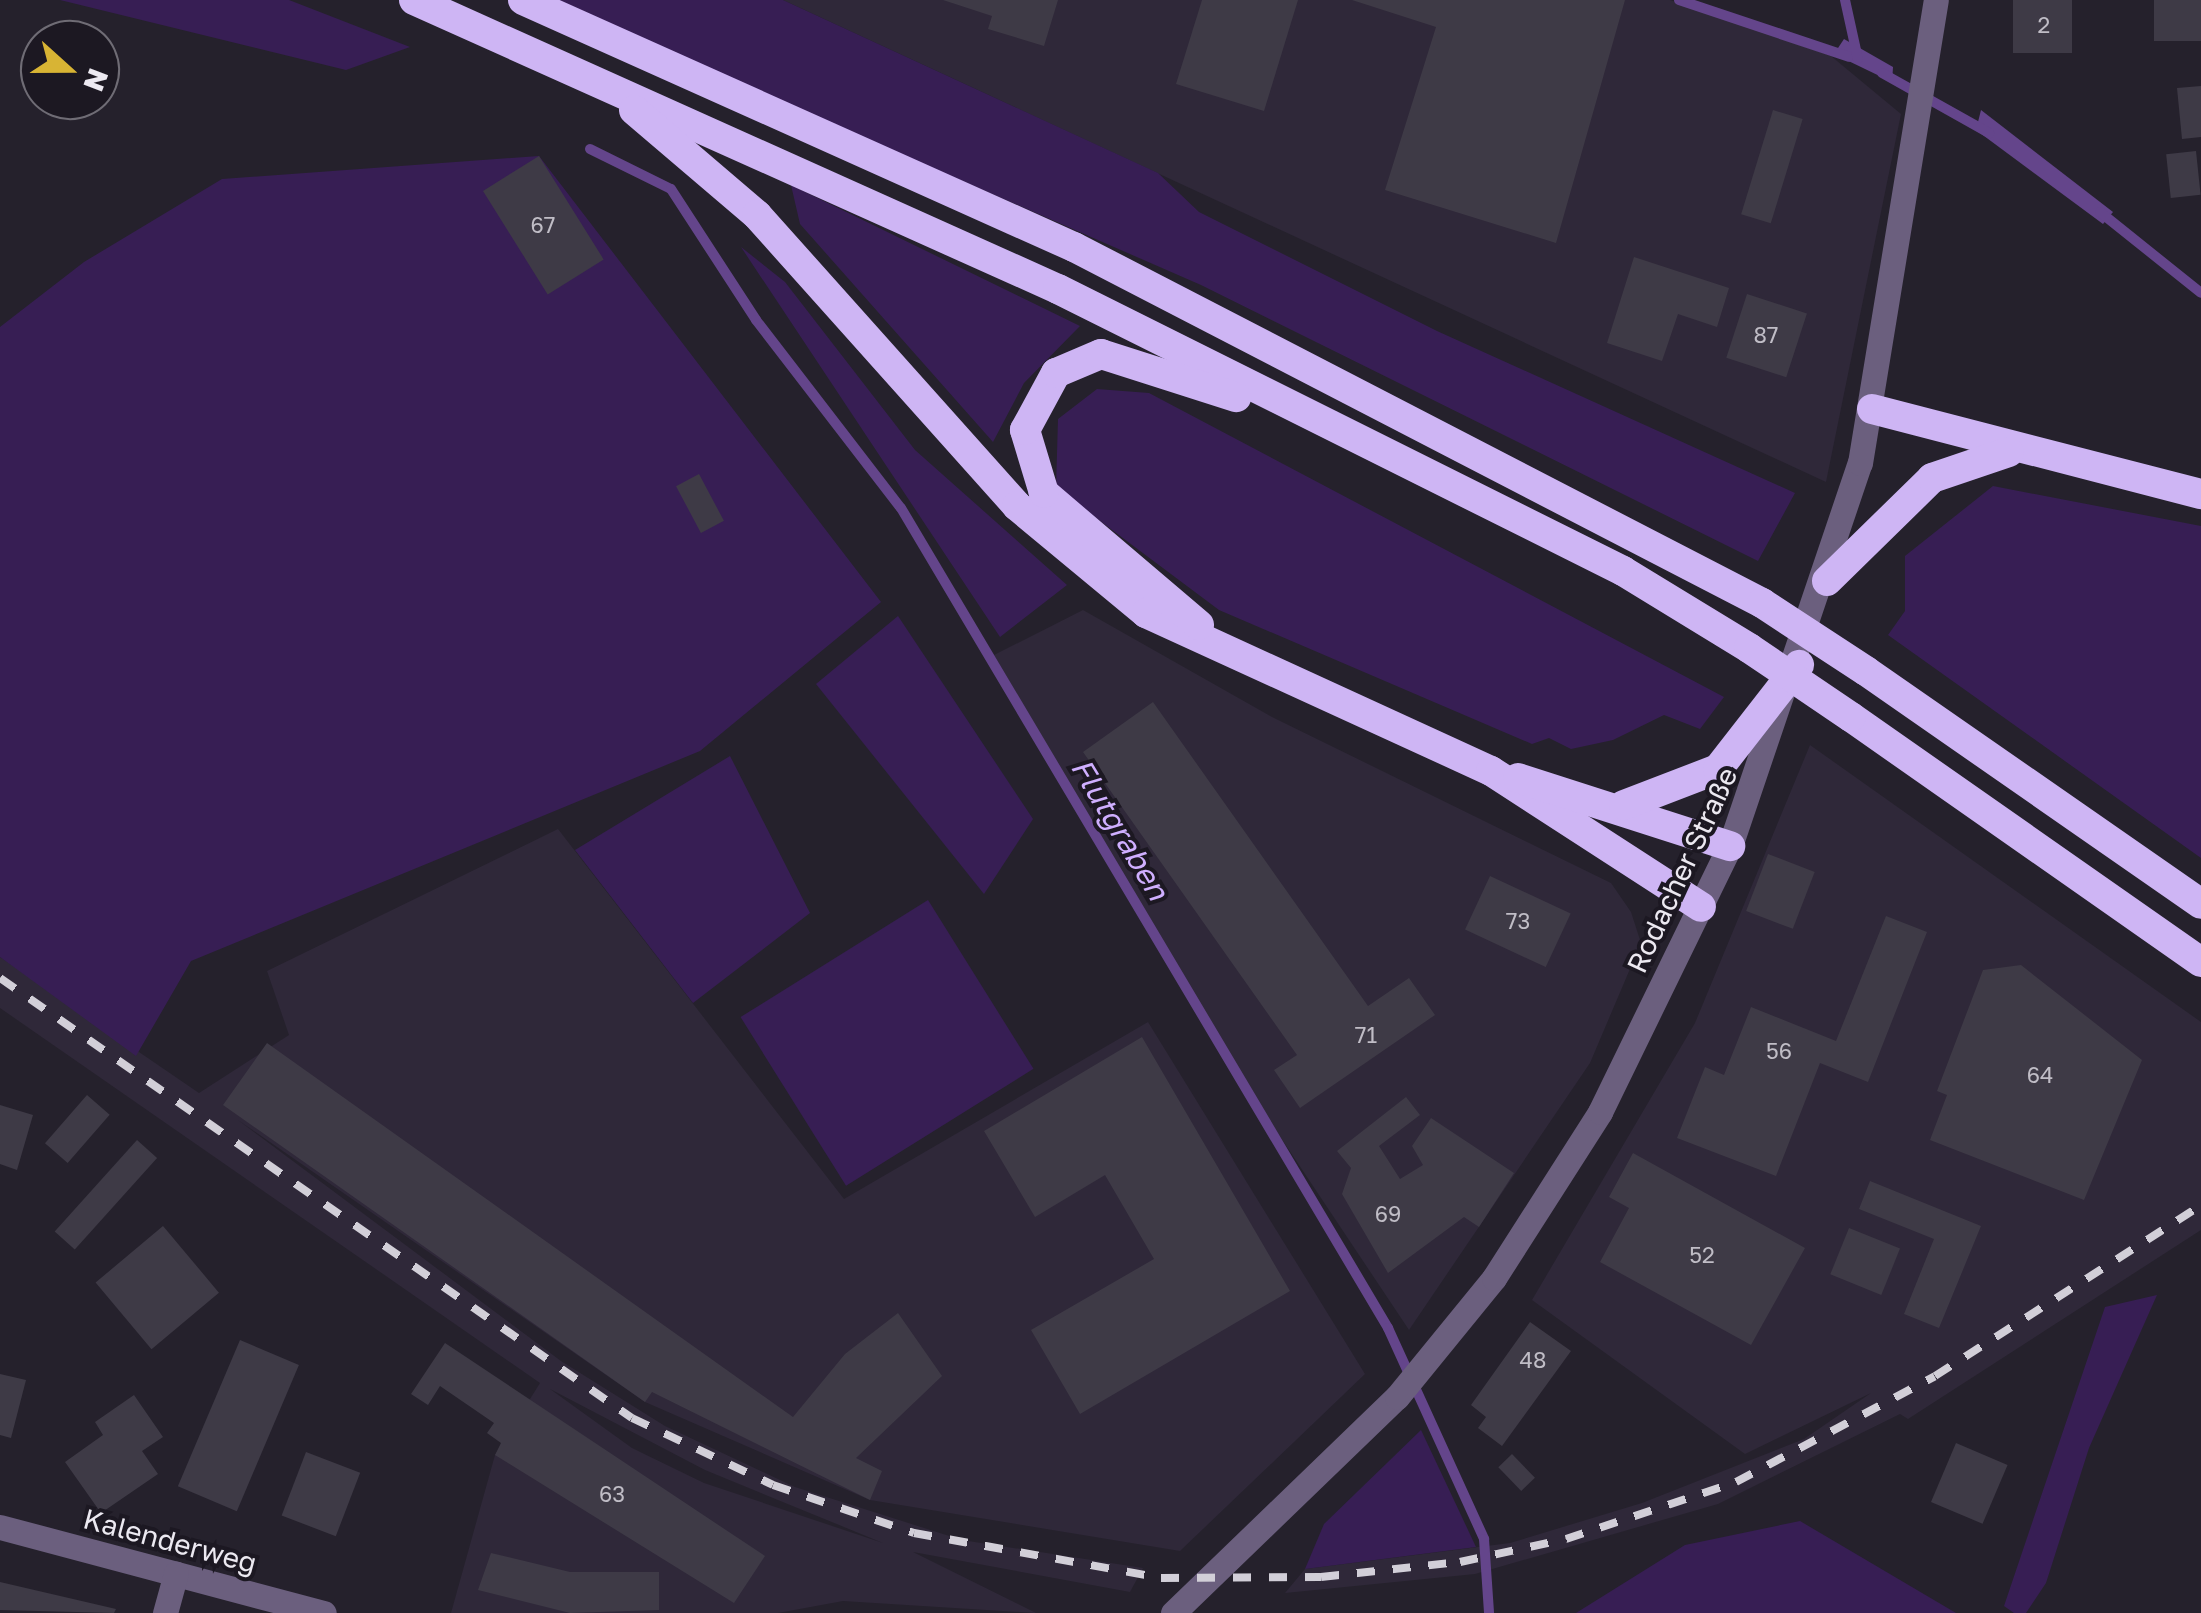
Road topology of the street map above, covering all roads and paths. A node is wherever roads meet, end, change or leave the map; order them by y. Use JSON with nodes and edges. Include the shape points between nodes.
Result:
{"nodes":[{"id":1,"x":414,"y":0,"type":"edge"},
{"id":2,"x":523,"y":0,"type":"edge"},
{"id":3,"x":1936,"y":0,"type":"edge"},
{"id":4,"x":605,"y":85,"type":"junction"},
{"id":5,"x":1872,"y":408,"type":"junction"},
{"id":6,"x":2017,"y":451,"type":"junction"},
{"id":7,"x":1389,"y":455,"type":"junction"},
{"id":8,"x":2201,"y":494,"type":"edge"},
{"id":9,"x":1827,"y":581,"type":"junction"},
{"id":10,"x":1231,"y":651,"type":"junction"},
{"id":11,"x":1799,"y":665,"type":"junction"},
{"id":12,"x":1491,"y":770,"type":"junction"},
{"id":13,"x":1624,"y":805,"type":"junction"},
{"id":14,"x":1730,"y":846,"type":"junction"},
{"id":15,"x":2168,"y":878,"type":"junction"},
{"id":16,"x":2201,"y":892,"type":"edge"},
{"id":17,"x":2201,"y":904,"type":"edge"},
{"id":18,"x":1701,"y":907,"type":"junction"},
{"id":19,"x":2201,"y":962,"type":"edge"},
{"id":20,"x":0,"y":1527,"type":"edge"},
{"id":21,"x":176,"y":1573,"type":"junction"},
{"id":22,"x":165,"y":1613,"type":"edge"},
{"id":23,"x":324,"y":1613,"type":"edge"},
{"id":24,"x":1173,"y":1613,"type":"edge"}],
"edges":[{"from":1,"to":4,"type":"highway"},
{"from":2,"to":15,"type":"highway","bridge":true,"via":[[1074,247],[1762,603]]},
{"from":3,"to":5,"type":"street","name":"Rodacher Straße"},
{"from":4,"to":7,"type":"highway","via":[[1058,289]]},
{"from":4,"to":10,"type":"highway","via":[[757,215],[1076,560],[1146,613]]},
{"from":5,"to":6,"type":"highway"},
{"from":5,"to":9,"type":"street","name":"Rodacher Straße"},
{"from":6,"to":8,"type":"highway"},
{"from":6,"to":9,"type":"highway","via":[[1932,478]]},
{"from":7,"to":10,"type":"highway","via":[[1128,356],[1101,354],[1056,373],[1026,430],[1044,493]]},
{"from":7,"to":19,"type":"highway","bridge":true,"via":[[1623,571],[1749,648]]},
{"from":9,"to":11,"type":"street","name":"Rodacher Straße"},
{"from":10,"to":12,"type":"highway"},
{"from":11,"to":13,"type":"highway","via":[[1718,769]]},
{"from":11,"to":14,"type":"street","name":"Rodacher Straße"},
{"from":12,"to":13,"type":"highway"},
{"from":12,"to":18,"type":"highway"},
{"from":13,"to":14,"type":"highway"},
{"from":14,"to":18,"type":"street","name":"Rodacher Straße"},
{"from":15,"to":16,"type":"highway"},
{"from":15,"to":17,"type":"highway"},
{"from":18,"to":24,"type":"street","name":"Rodacher Straße","via":[[1582,1142],[1427,1362]]},
{"from":20,"to":21,"type":"street","name":"Kalenderweg"},
{"from":21,"to":22,"type":"street"},
{"from":21,"to":23,"type":"street","name":"Kalenderweg"}]}
